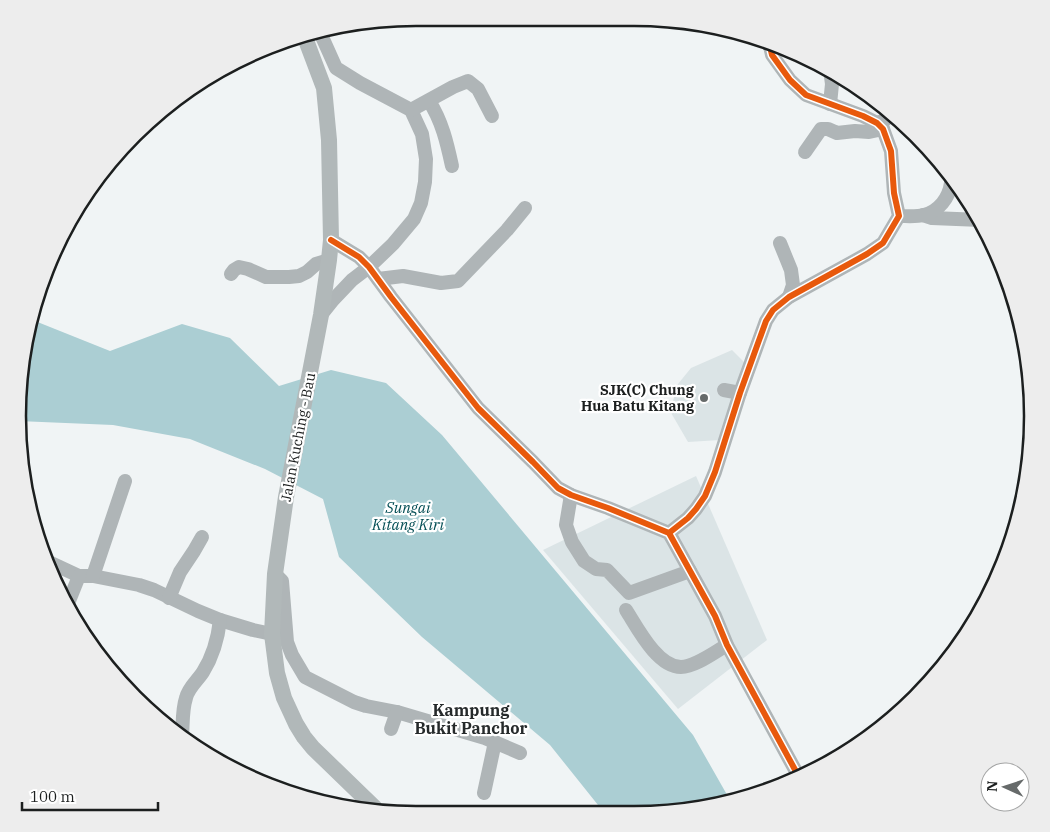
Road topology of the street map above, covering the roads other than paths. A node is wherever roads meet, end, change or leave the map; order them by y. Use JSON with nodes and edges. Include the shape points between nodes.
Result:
{"nodes":[{"id":1,"x":323,"y":38,"type":"edge"},
{"id":2,"x":307,"y":42,"type":"edge"},
{"id":3,"x":771,"y":52,"type":"edge"},
{"id":4,"x":831,"y":80,"type":"edge"},
{"id":5,"x":429,"y":101,"type":"junction"},
{"id":6,"x":830,"y":104,"type":"junction"},
{"id":7,"x":411,"y":110,"type":"junction"},
{"id":8,"x":492,"y":116,"type":"dead end"},
{"id":9,"x":885,"y":119,"type":"edge"},
{"id":10,"x":880,"y":126,"type":"junction"},
{"id":11,"x":805,"y":152,"type":"dead end"},
{"id":12,"x":452,"y":166,"type":"dead end"},
{"id":13,"x":950,"y":188,"type":"edge"},
{"id":14,"x":525,"y":208,"type":"dead end"},
{"id":15,"x":923,"y":215,"type":"junction"},
{"id":16,"x":899,"y":216,"type":"junction"},
{"id":17,"x":971,"y":220,"type":"edge"},
{"id":18,"x":331,"y":240,"type":"junction"},
{"id":19,"x":780,"y":243,"type":"dead end"},
{"id":20,"x":329,"y":260,"type":"junction"},
{"id":21,"x":369,"y":267,"type":"junction"},
{"id":22,"x":231,"y":274,"type":"dead end"},
{"id":23,"x":378,"y":279,"type":"junction"},
{"id":24,"x":789,"y":297,"type":"junction"},
{"id":25,"x":321,"y":315,"type":"junction"},
{"id":26,"x":724,"y":390,"type":"dead end"},
{"id":27,"x":740,"y":392,"type":"junction"},
{"id":28,"x":125,"y":481,"type":"dead end"},
{"id":29,"x":571,"y":495,"type":"junction"},
{"id":30,"x":669,"y":533,"type":"junction"},
{"id":31,"x":202,"y":537,"type":"dead end"},
{"id":32,"x":56,"y":565,"type":"edge"},
{"id":33,"x":690,"y":571,"type":"junction"},
{"id":34,"x":275,"y":574,"type":"junction"},
{"id":35,"x":79,"y":576,"type":"junction"},
{"id":36,"x":93,"y":576,"type":"junction"},
{"id":37,"x":71,"y":597,"type":"edge"},
{"id":38,"x":169,"y":598,"type":"junction"},
{"id":39,"x":626,"y":610,"type":"dead end"},
{"id":40,"x":220,"y":620,"type":"junction"},
{"id":41,"x":272,"y":634,"type":"junction"},
{"id":42,"x":727,"y":645,"type":"junction"},
{"id":43,"x":397,"y":712,"type":"junction"},
{"id":44,"x":182,"y":727,"type":"edge"},
{"id":45,"x":391,"y":729,"type":"dead end"},
{"id":46,"x":495,"y":742,"type":"junction"},
{"id":47,"x":520,"y":753,"type":"dead end"},
{"id":48,"x":795,"y":771,"type":"edge"},
{"id":49,"x":484,"y":793,"type":"dead end"},
{"id":50,"x":369,"y":803,"type":"edge"}],
"edges":[{"from":1,"to":7,"type":"street","via":[[336,68]]},
{"from":2,"to":18,"type":"main road","name":"Jalan Kuching - Bau","via":[[324,88],[329,140]]},
{"from":3,"to":6,"type":"street","via":[[790,80],[806,94]]},
{"from":4,"to":6,"type":"street"},
{"from":5,"to":7,"type":"street"},
{"from":5,"to":8,"type":"street","via":[[468,81],[478,89]]},
{"from":5,"to":12,"type":"street","via":[[442,126]]},
{"from":6,"to":10,"type":"street"},
{"from":7,"to":21,"type":"street","via":[[422,134],[426,158],[421,203],[414,219]]},
{"from":9,"to":10,"type":"street"},
{"from":10,"to":11,"type":"street","via":[[869,132],[821,129]]},
{"from":10,"to":16,"type":"street","via":[[891,151]]},
{"from":13,"to":15,"type":"street","via":[[943,203]]},
{"from":14,"to":23,"type":"street","via":[[458,282],[441,283],[402,276]]},
{"from":15,"to":16,"type":"street"},
{"from":15,"to":17,"type":"street"},
{"from":16,"to":24,"type":"street","via":[[883,243]]},
{"from":18,"to":20,"type":"main road","name":"Jalan Kuching - Bau"},
{"from":18,"to":21,"type":"street"},
{"from":19,"to":24,"type":"street","via":[[791,270],[793,285]]},
{"from":20,"to":22,"type":"street","via":[[289,278],[266,277],[239,267]]},
{"from":20,"to":25,"type":"main road","name":"Jalan Kuching - Bau"},
{"from":21,"to":23,"type":"street"},
{"from":21,"to":25,"type":"street","via":[[352,280]]},
{"from":23,"to":29,"type":"street","via":[[478,408],[558,488]]},
{"from":24,"to":27,"type":"street","via":[[773,310],[766,321]]},
{"from":25,"to":34,"type":"main road","name":"Jalan Kuching - Bau","via":[[286,497]]},
{"from":26,"to":27,"type":"street"},
{"from":27,"to":30,"type":"street","via":[[705,496],[688,518]]},
{"from":28,"to":36,"type":"street"},
{"from":29,"to":30,"type":"street"},
{"from":29,"to":33,"type":"street","via":[[566,525],[572,542],[584,561],[596,569],[607,570],[629,593]]},
{"from":30,"to":33,"type":"street"},
{"from":31,"to":38,"type":"street","via":[[180,572]]},
{"from":32,"to":35,"type":"street"},
{"from":33,"to":42,"type":"street","via":[[716,616]]},
{"from":34,"to":41,"type":"main road","name":"Jalan Kuching - Bau"},
{"from":34,"to":43,"type":"street","via":[[282,581],[287,642],[305,677],[354,702]]},
{"from":35,"to":36,"type":"street"},
{"from":35,"to":37,"type":"street"},
{"from":36,"to":38,"type":"street","via":[[140,585]]},
{"from":38,"to":40,"type":"street"},
{"from":39,"to":42,"type":"street","via":[[652,650],[672,666],[692,665]]},
{"from":40,"to":41,"type":"street"},
{"from":40,"to":44,"type":"street","via":[[210,659],[186,696]]},
{"from":41,"to":50,"type":"main road","name":"Jalan Kuching - Bau","via":[[277,673],[296,724],[314,748]]},
{"from":42,"to":48,"type":"street"},
{"from":43,"to":45,"type":"street"},
{"from":43,"to":46,"type":"street"},
{"from":46,"to":47,"type":"street"},
{"from":46,"to":49,"type":"street"}]}
